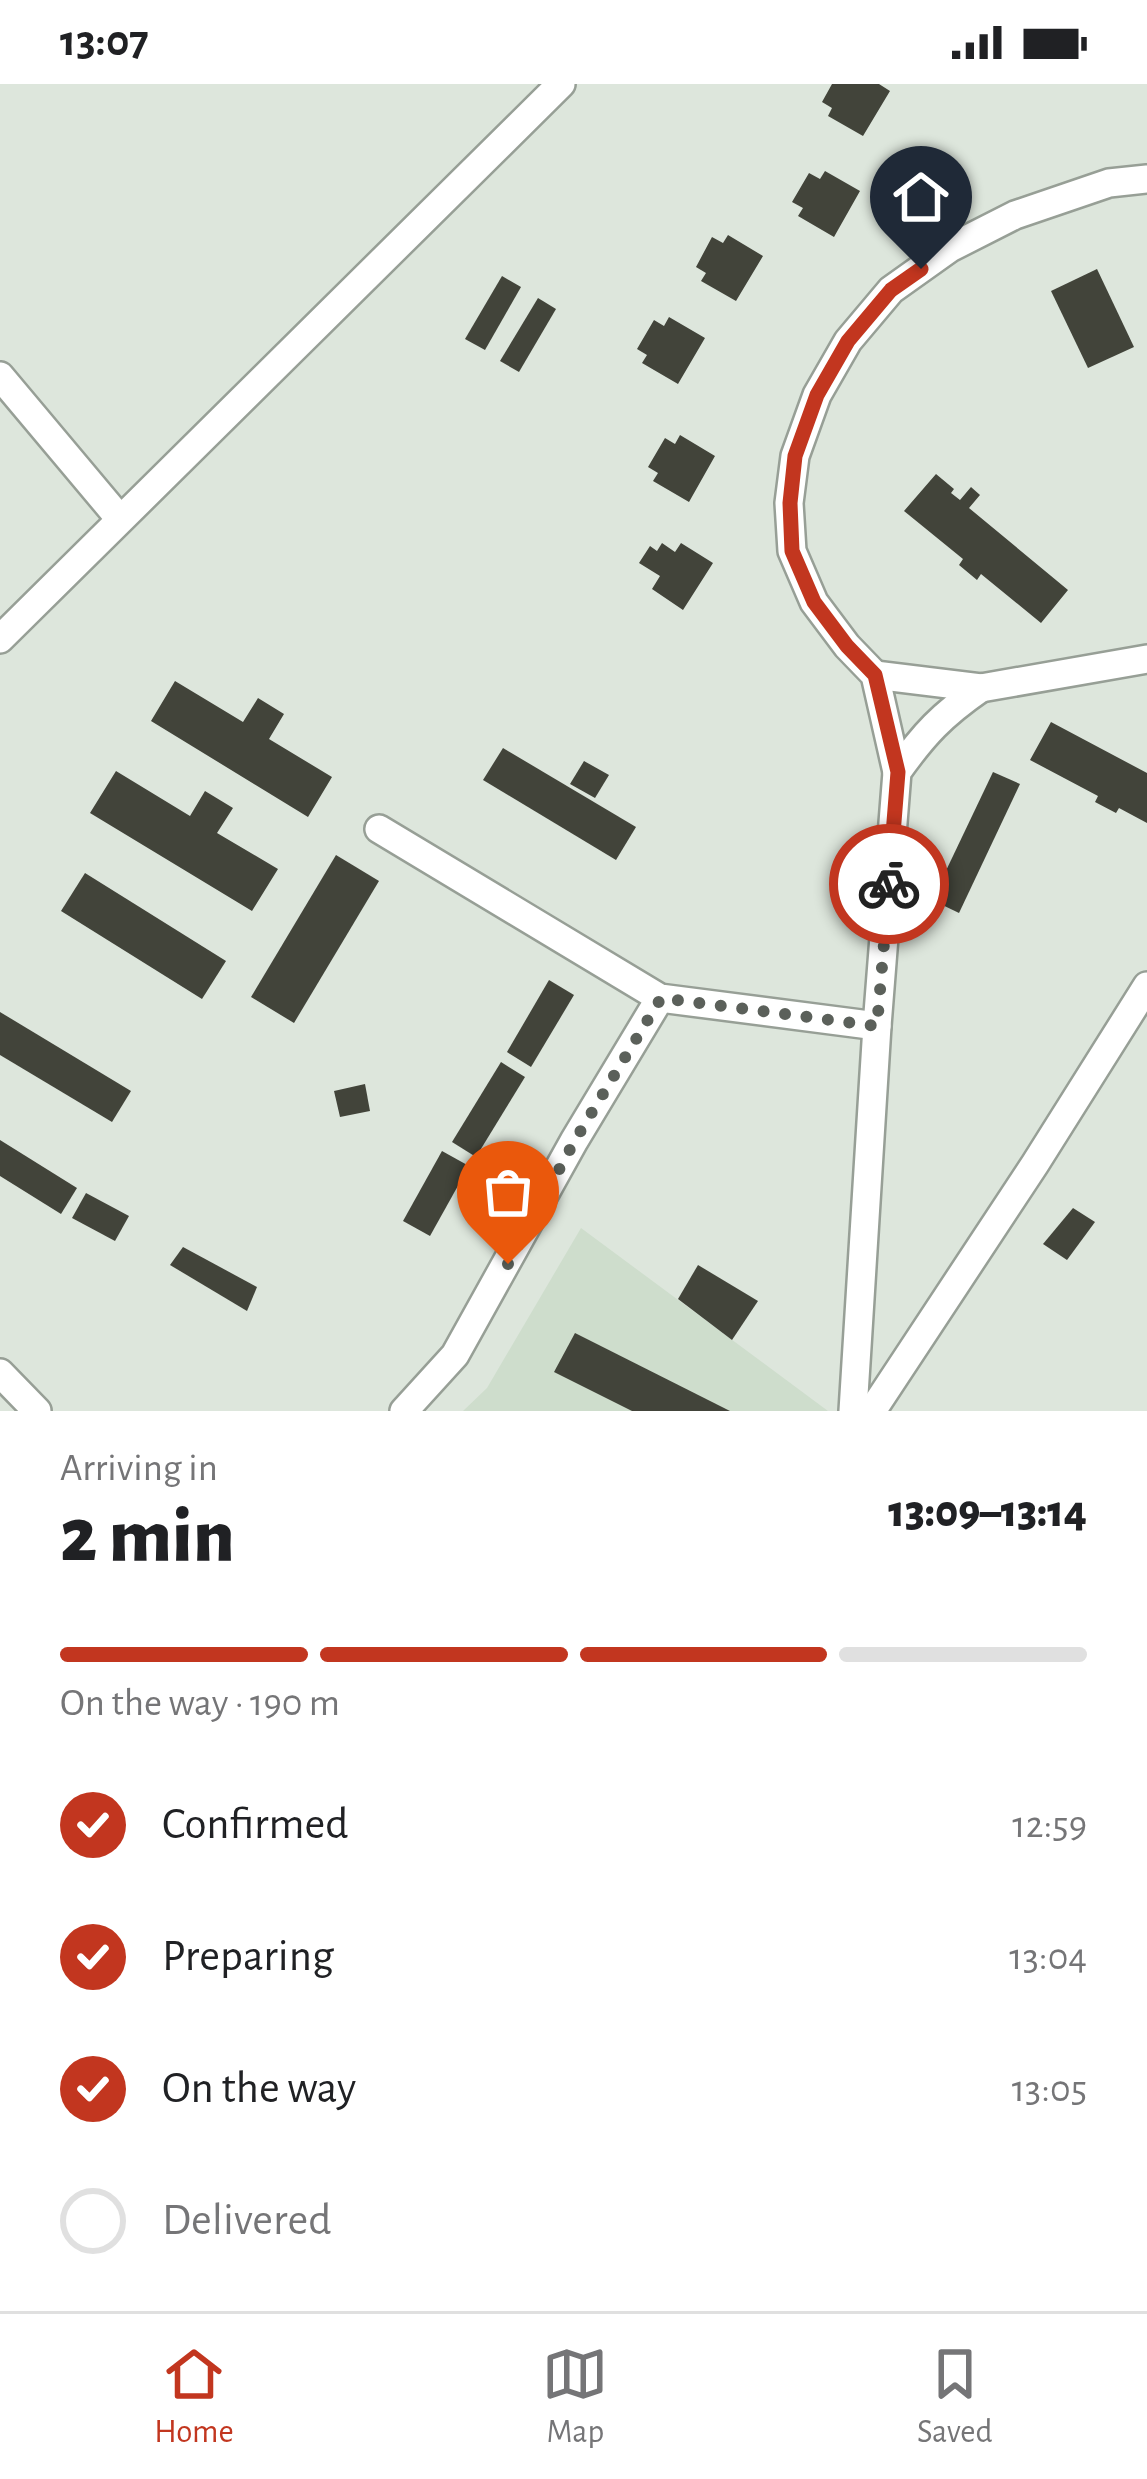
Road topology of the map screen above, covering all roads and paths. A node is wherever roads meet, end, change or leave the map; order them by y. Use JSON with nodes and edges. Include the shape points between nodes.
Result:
{"nodes":[{"id":1,"x":561,"y":84,"type":"edge"},
{"id":2,"x":1147,"y":179,"type":"edge"},
{"id":3,"x":0,"y":376,"type":"edge"},
{"id":4,"x":120,"y":519,"type":"junction"},
{"id":5,"x":0,"y":639,"type":"edge"},
{"id":6,"x":1147,"y":659,"type":"edge"},
{"id":7,"x":875,"y":675,"type":"junction"},
{"id":8,"x":981,"y":688,"type":"junction"},
{"id":9,"x":898,"y":772,"type":"junction"},
{"id":10,"x":379,"y":829,"type":"dead end"},
{"id":11,"x":1147,"y":986,"type":"edge"},
{"id":12,"x":661,"y":998,"type":"junction"},
{"id":13,"x":877,"y":1026,"type":"junction"},
{"id":14,"x":0,"y":1373,"type":"edge"},
{"id":15,"x":38,"y":1411,"type":"edge"},
{"id":16,"x":404,"y":1411,"type":"edge"},
{"id":17,"x":853,"y":1411,"type":"edge"},
{"id":18,"x":872,"y":1411,"type":"edge"}],
"edges":[{"from":1,"to":4,"type":"street"},
{"from":2,"to":7,"type":"street","via":[[1034,209],[950,248],[891,290],[817,395],[795,456],[792,551],[814,602]]},
{"from":3,"to":4,"type":"street"},
{"from":4,"to":5,"type":"street"},
{"from":6,"to":8,"type":"street"},
{"from":7,"to":8,"type":"street"},
{"from":7,"to":9,"type":"street"},
{"from":8,"to":9,"type":"street","via":[[945,712]]},
{"from":9,"to":13,"type":"street"},
{"from":10,"to":12,"type":"street"},
{"from":11,"to":18,"type":"street"},
{"from":12,"to":13,"type":"street"},
{"from":12,"to":16,"type":"street","via":[[455,1355]]},
{"from":13,"to":17,"type":"street"},
{"from":14,"to":15,"type":"street"}]}
